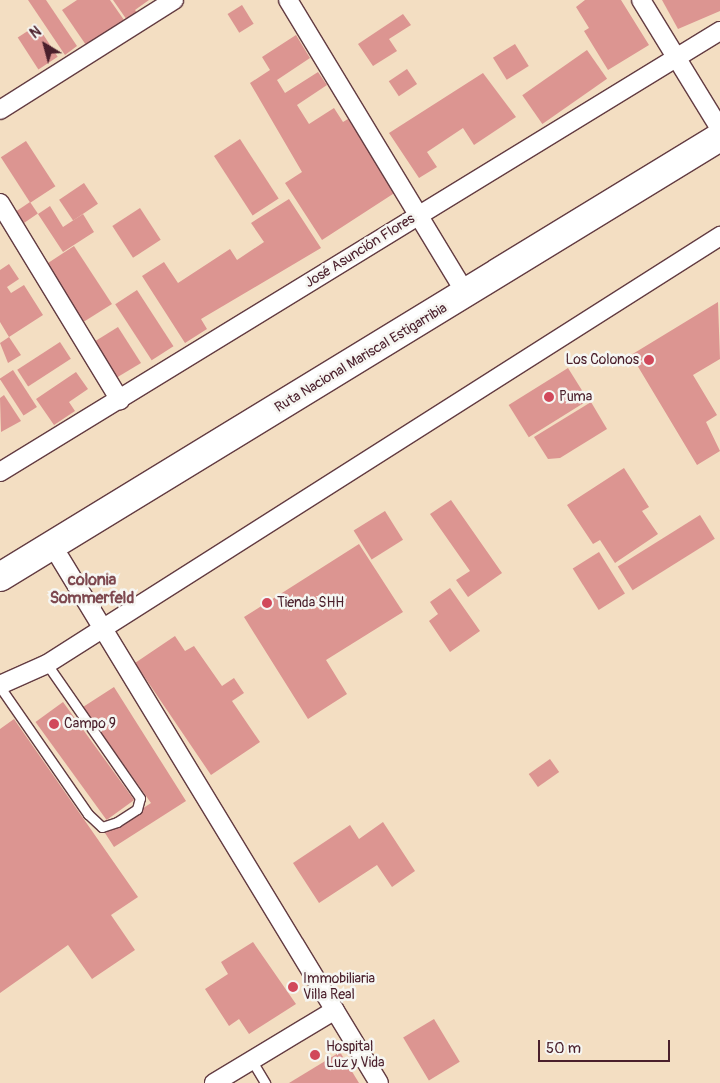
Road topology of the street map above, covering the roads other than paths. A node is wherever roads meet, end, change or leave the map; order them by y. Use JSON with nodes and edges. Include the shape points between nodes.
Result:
{"nodes":[{"id":1,"x":174,"y":0,"type":"edge"},
{"id":2,"x":288,"y":0,"type":"edge"},
{"id":3,"x":641,"y":0,"type":"edge"},
{"id":4,"x":720,"y":30,"type":"edge"},
{"id":5,"x":674,"y":59,"type":"junction"},
{"id":6,"x":0,"y":110,"type":"edge"},
{"id":7,"x":720,"y":129,"type":"edge"},
{"id":8,"x":720,"y":137,"type":"edge"},
{"id":9,"x":720,"y":154,"type":"edge"},
{"id":10,"x":0,"y":203,"type":"edge"},
{"id":11,"x":419,"y":214,"type":"junction"},
{"id":12,"x":720,"y":236,"type":"edge"},
{"id":13,"x":466,"y":294,"type":"junction"},
{"id":14,"x":120,"y":400,"type":"junction"},
{"id":15,"x":0,"y":472,"type":"edge"},
{"id":16,"x":60,"y":558,"type":"junction"},
{"id":17,"x":0,"y":577,"type":"edge"},
{"id":18,"x":0,"y":594,"type":"edge"},
{"id":19,"x":100,"y":627,"type":"junction"},
{"id":20,"x":46,"y":664,"type":"junction"},
{"id":21,"x":0,"y":686,"type":"edge"},
{"id":22,"x":335,"y":1010,"type":"junction"},
{"id":23,"x":252,"y":1061,"type":"junction"},
{"id":24,"x":214,"y":1083,"type":"edge"},
{"id":25,"x":265,"y":1083,"type":"edge"},
{"id":26,"x":378,"y":1083,"type":"edge"}],
"edges":[{"from":1,"to":6,"type":"street"},
{"from":2,"to":11,"type":"street"},
{"from":3,"to":5,"type":"street"},
{"from":4,"to":5,"type":"street","name":"José Asunción Flores"},
{"from":5,"to":7,"type":"street"},
{"from":5,"to":11,"type":"street","name":"José Asunción Flores"},
{"from":8,"to":13,"type":"highway","name":"Ruta Nacional Mariscal Estigarribia"},
{"from":9,"to":16,"type":"highway","name":"Ruta Nacional Mariscal Estigarribia"},
{"from":10,"to":14,"type":"street"},
{"from":11,"to":13,"type":"street"},
{"from":11,"to":14,"type":"street","name":"José Asunción Flores"},
{"from":12,"to":19,"type":"street","via":[[388,450]]},
{"from":13,"to":17,"type":"highway","name":"Ruta Nacional Mariscal Estigarribia"},
{"from":14,"to":15,"type":"street","name":"José Asunción Flores"},
{"from":16,"to":18,"type":"highway","name":"Ruta Nacional Mariscal Estigarribia"},
{"from":16,"to":19,"type":"street"},
{"from":19,"to":20,"type":"street"},
{"from":19,"to":22,"type":"street"},
{"from":20,"to":21,"type":"street"},
{"from":20,"to":21,"type":"lane","via":[[140,798],[137,809],[117,822],[102,827],[88,814]]},
{"from":22,"to":23,"type":"street"},
{"from":22,"to":26,"type":"street"},
{"from":23,"to":24,"type":"street"},
{"from":23,"to":25,"type":"lane"}]}
